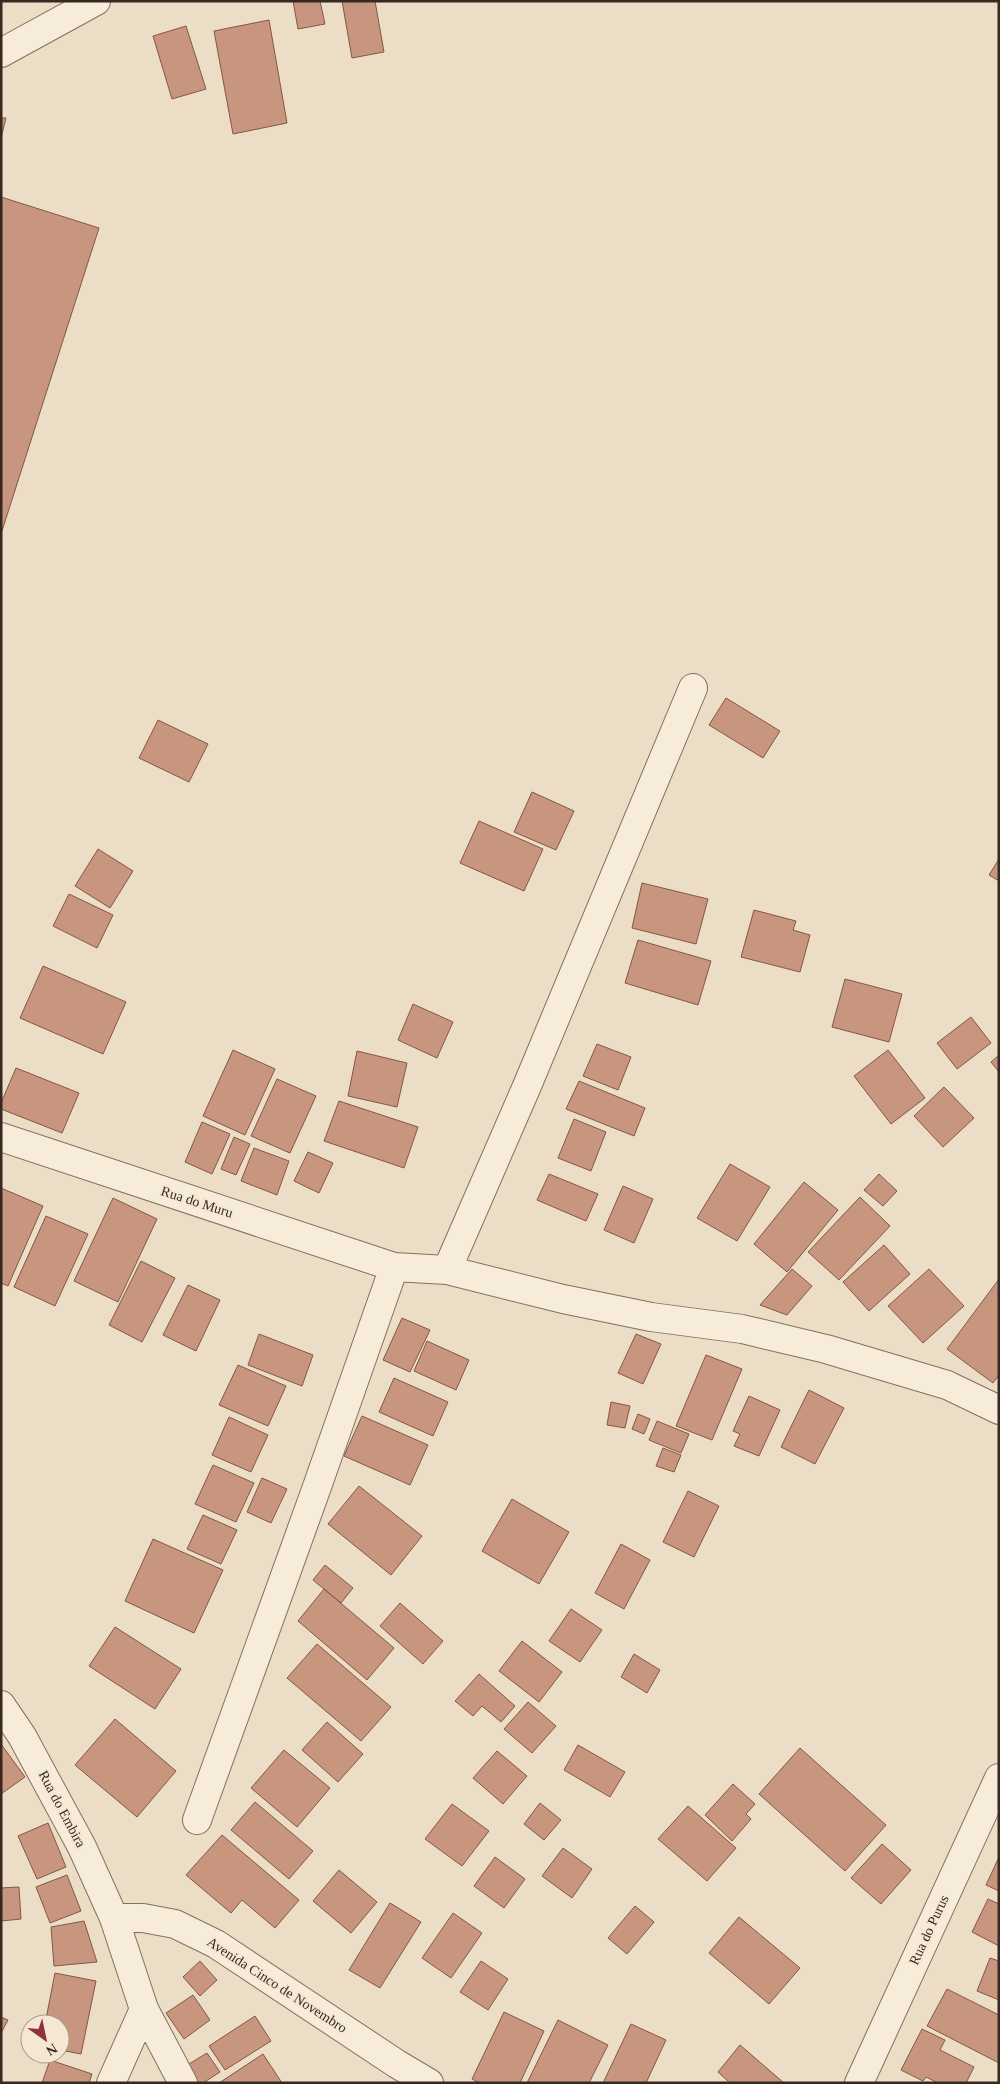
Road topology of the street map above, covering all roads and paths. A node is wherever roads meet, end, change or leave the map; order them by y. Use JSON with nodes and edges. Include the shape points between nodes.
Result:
{"nodes":[{"id":1,"x":96,"y":1,"type":"edge"},
{"id":2,"x":1,"y":53,"type":"edge"},
{"id":3,"x":693,"y":688,"type":"dead end"},
{"id":4,"x":1,"y":1138,"type":"edge"},
{"id":5,"x":394,"y":1267,"type":"junction"},
{"id":6,"x":447,"y":1270,"type":"junction"},
{"id":7,"x":999,"y":1410,"type":"edge"},
{"id":8,"x":1,"y":1705,"type":"edge"},
{"id":9,"x":999,"y":1778,"type":"edge"},
{"id":10,"x":197,"y":1820,"type":"dead end"},
{"id":11,"x":114,"y":1918,"type":"junction"},
{"id":12,"x":144,"y":2009,"type":"junction"},
{"id":13,"x":111,"y":2083,"type":"edge"},
{"id":14,"x":183,"y":2083,"type":"edge"},
{"id":15,"x":429,"y":2083,"type":"edge"},
{"id":16,"x":859,"y":2083,"type":"edge"}],
"edges":[{"from":1,"to":2,"type":"street"},
{"from":3,"to":6,"type":"street"},
{"from":4,"to":5,"type":"street","name":"Rua do Muru"},
{"from":5,"to":6,"type":"street","name":"Rua do Muru"},
{"from":5,"to":10,"type":"street"},
{"from":6,"to":7,"type":"street","name":"Rua do Muru","via":[[563,1299],[651,1317],[742,1329],[826,1349],[947,1385]]},
{"from":8,"to":11,"type":"street","name":"Rua do Embira","via":[[22,1736],[82,1847]]},
{"from":9,"to":16,"type":"street","name":"Rua do Purus"},
{"from":11,"to":12,"type":"street","name":"Rua do Embira"},
{"from":11,"to":15,"type":"street","name":"Avenida Cinco de Novembro","via":[[142,1918],[175,1924],[216,1944]]},
{"from":12,"to":13,"type":"street"},
{"from":12,"to":14,"type":"street","name":"Rua do Embira"}]}
